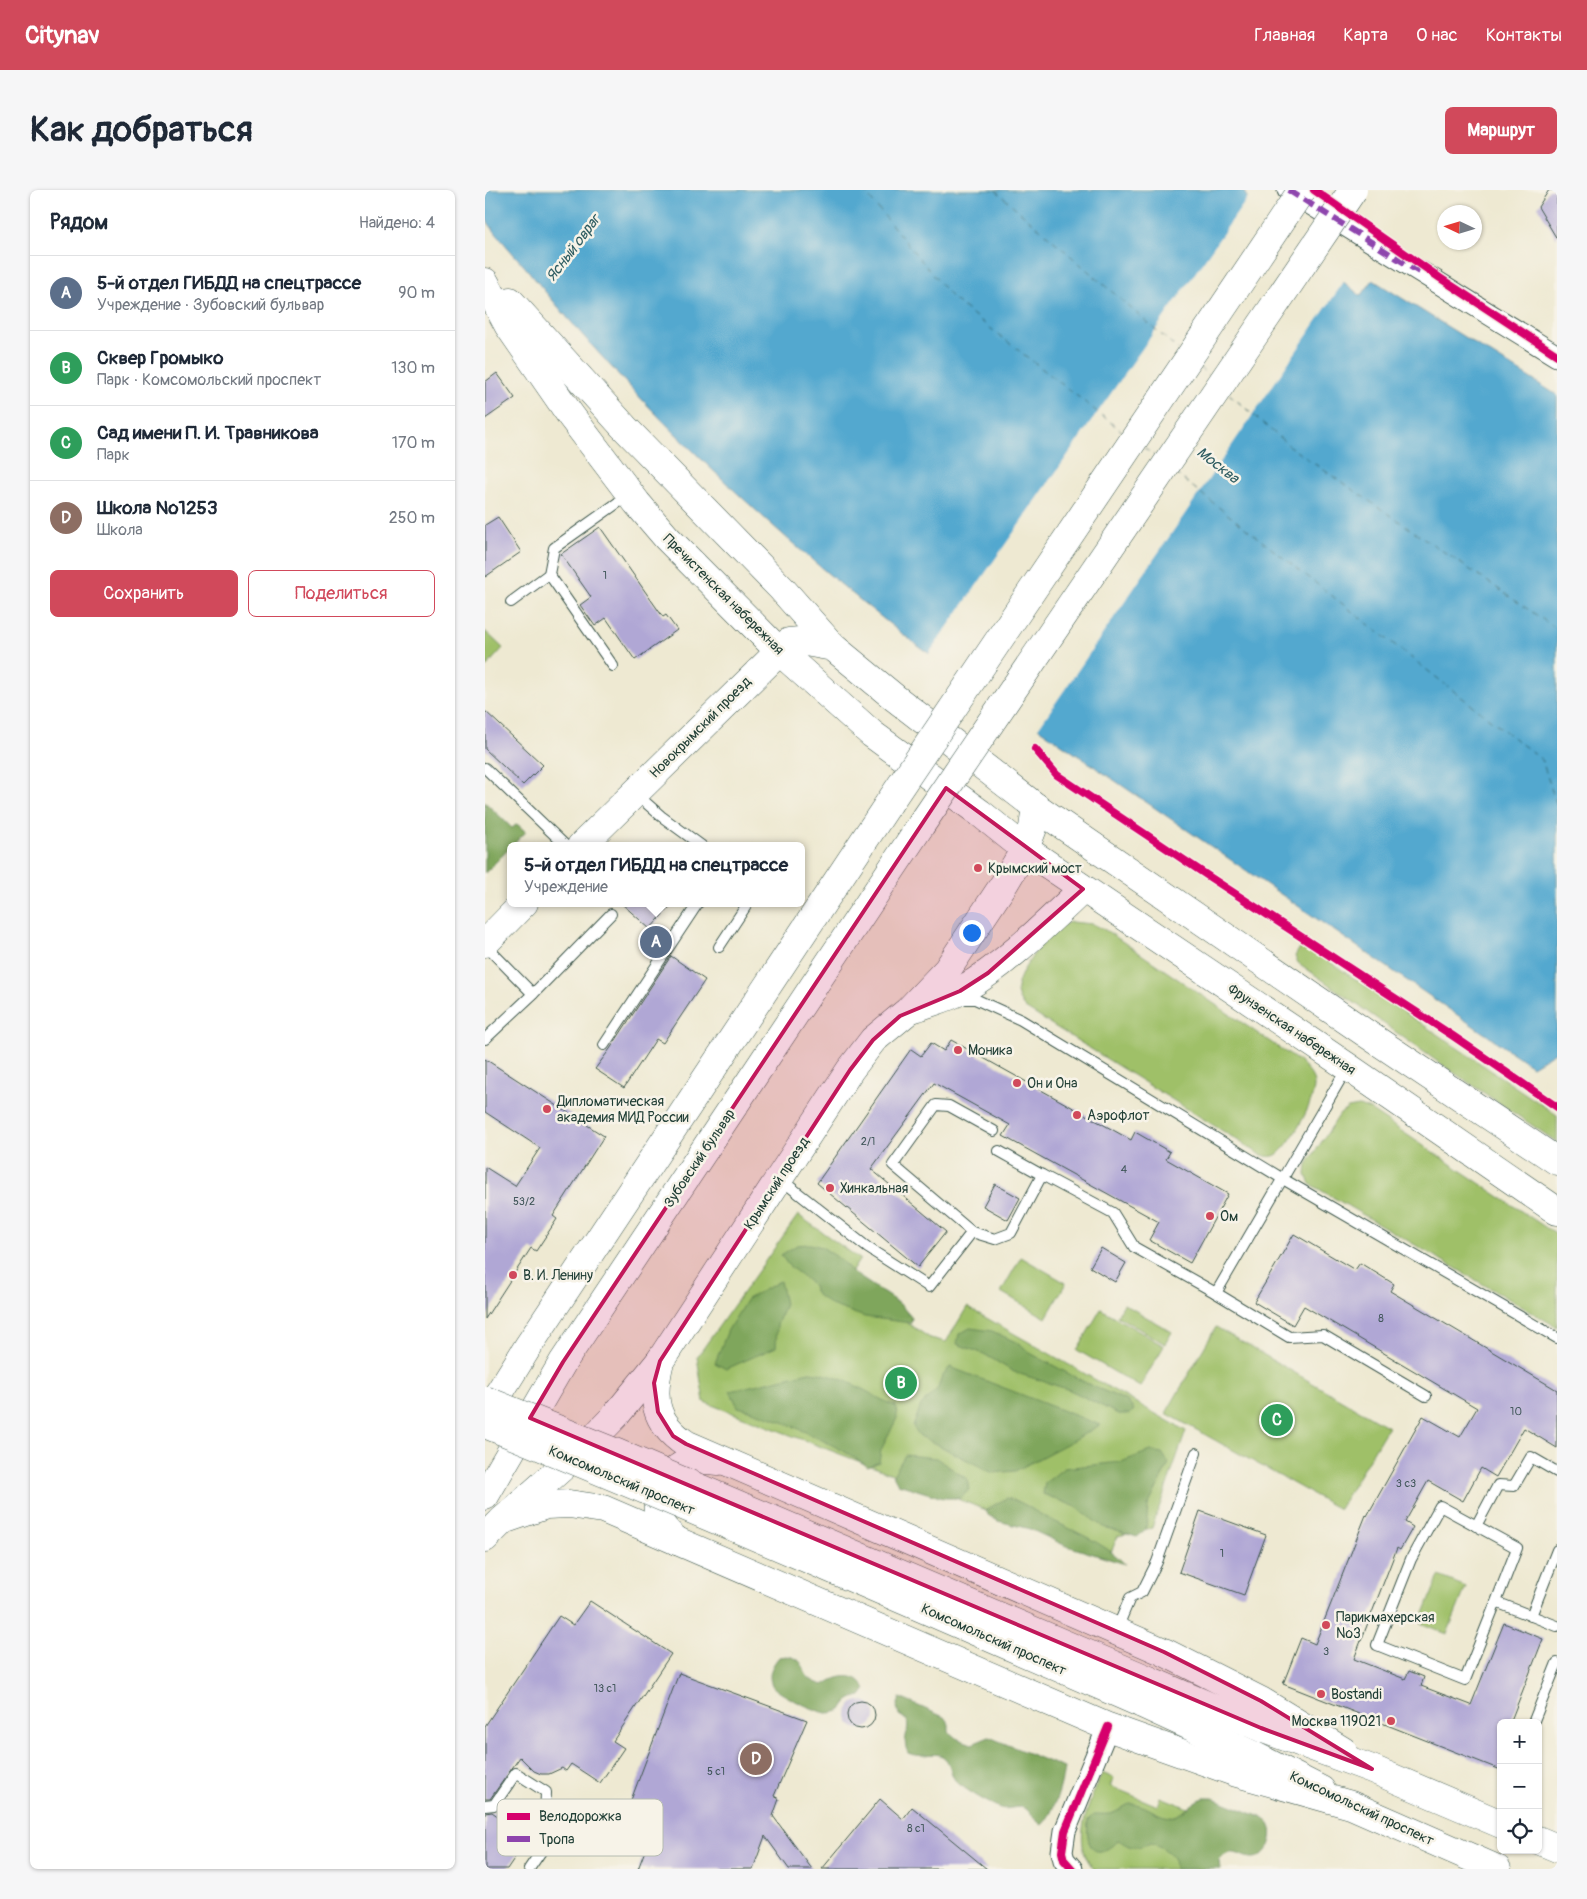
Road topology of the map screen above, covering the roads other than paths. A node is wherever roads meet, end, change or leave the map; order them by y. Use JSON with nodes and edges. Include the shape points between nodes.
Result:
{"nodes":[{"id":1,"x":1288,"y":190,"type":"edge"},
{"id":2,"x":1303,"y":190,"type":"edge"},
{"id":3,"x":1353,"y":190,"type":"edge"},
{"id":4,"x":485,"y":271,"type":"edge"},
{"id":5,"x":485,"y":282,"type":"edge"},
{"id":6,"x":1557,"y":356,"type":"edge"},
{"id":7,"x":630,"y":494,"type":"junction"},
{"id":8,"x":549,"y":574,"type":"junction"},
{"id":9,"x":511,"y":602,"type":"dead end"},
{"id":10,"x":833,"y":647,"type":"junction"},
{"id":11,"x":778,"y":650,"type":"junction"},
{"id":12,"x":613,"y":666,"type":"dead end"},
{"id":13,"x":485,"y":768,"type":"edge"},
{"id":14,"x":634,"y":792,"type":"junction"},
{"id":15,"x":1036,"y":808,"type":"junction"},
{"id":16,"x":563,"y":842,"type":"edge"},
{"id":17,"x":585,"y":842,"type":"edge"},
{"id":18,"x":697,"y":842,"type":"edge"},
{"id":19,"x":1025,"y":849,"type":"junction"},
{"id":20,"x":1083,"y":889,"type":"junction"},
{"id":21,"x":520,"y":907,"type":"edge"},
{"id":22,"x":695,"y":907,"type":"edge"},
{"id":23,"x":745,"y":907,"type":"edge"},
{"id":24,"x":611,"y":914,"type":"dead end"},
{"id":25,"x":485,"y":944,"type":"edge"},
{"id":26,"x":719,"y":947,"type":"dead end"},
{"id":27,"x":533,"y":994,"type":"junction"},
{"id":28,"x":940,"y":999,"type":"junction"},
{"id":29,"x":908,"y":1011,"type":"junction"},
{"id":30,"x":485,"y":1039,"type":"edge"},
{"id":31,"x":604,"y":1045,"type":"dead end"},
{"id":32,"x":1348,"y":1067,"type":"junction"},
{"id":33,"x":994,"y":1131,"type":"dead end"},
{"id":34,"x":999,"y":1151,"type":"dead end"},
{"id":35,"x":1557,"y":1161,"type":"edge"},
{"id":36,"x":1042,"y":1175,"type":"junction"},
{"id":37,"x":779,"y":1178,"type":"junction"},
{"id":38,"x":1283,"y":1179,"type":"junction"},
{"id":39,"x":1557,"y":1212,"type":"edge"},
{"id":40,"x":972,"y":1232,"type":"junction"},
{"id":41,"x":1216,"y":1293,"type":"junction"},
{"id":42,"x":1557,"y":1338,"type":"edge"},
{"id":43,"x":660,"y":1361,"type":"junction"},
{"id":44,"x":1426,"y":1396,"type":"dead end"},
{"id":45,"x":485,"y":1400,"type":"edge"},
{"id":46,"x":485,"y":1412,"type":"edge"},
{"id":47,"x":485,"y":1424,"type":"edge"},
{"id":48,"x":1196,"y":1452,"type":"dead end"},
{"id":49,"x":721,"y":1461,"type":"junction"},
{"id":50,"x":1557,"y":1472,"type":"edge"},
{"id":51,"x":485,"y":1496,"type":"edge"},
{"id":52,"x":1476,"y":1526,"type":"junction"},
{"id":53,"x":494,"y":1529,"type":"edge"},
{"id":54,"x":677,"y":1541,"type":"junction"},
{"id":55,"x":1557,"y":1550,"type":"edge"},
{"id":56,"x":1495,"y":1602,"type":"junction"},
{"id":57,"x":1531,"y":1616,"type":"junction"},
{"id":58,"x":1557,"y":1626,"type":"edge"},
{"id":59,"x":1116,"y":1631,"type":"junction"},
{"id":60,"x":1557,"y":1663,"type":"edge"},
{"id":61,"x":1145,"y":1692,"type":"junction"},
{"id":62,"x":1535,"y":1719,"type":"edge"},
{"id":63,"x":1108,"y":1727,"type":"junction"},
{"id":64,"x":1372,"y":1769,"type":"junction"},
{"id":65,"x":498,"y":1799,"type":"edge"},
{"id":66,"x":546,"y":1799,"type":"edge"},
{"id":67,"x":497,"y":1801,"type":"edge"},
{"id":68,"x":1351,"y":1805,"type":"junction"},
{"id":69,"x":485,"y":1806,"type":"edge"},
{"id":70,"x":1497,"y":1819,"type":"edge"},
{"id":71,"x":1542,"y":1842,"type":"edge"},
{"id":72,"x":1557,"y":1848,"type":"edge"},
{"id":73,"x":538,"y":1856,"type":"edge"},
{"id":74,"x":1070,"y":1868,"type":"edge"},
{"id":75,"x":529,"y":1869,"type":"edge"},
{"id":76,"x":1497,"y":1869,"type":"edge"}],
"edges":[{"from":1,"to":6,"type":"street"},
{"from":2,"to":46,"type":"main road","bridge":true,"via":[[889,803]]},
{"from":3,"to":51,"type":"main road","name":"Зубовский бульвар","bridge":true,"via":[[921,825],[563,1362]]},
{"from":4,"to":10,"type":"main road","via":[[617,420],[781,588]]},
{"from":5,"to":7,"type":"main road","name":"Пречистенская набережная","via":[[508,325]]},
{"from":7,"to":8,"type":"lane","via":[[554,548]]},
{"from":7,"to":11,"type":"main road","name":"Пречистенская набережная","via":[[667,538]]},
{"from":8,"to":9,"type":"lane"},
{"from":8,"to":12,"type":"lane"},
{"from":10,"to":11,"type":"main road","name":"Новокрымский проезд","via":[[800,641],[789,642]]},
{"from":10,"to":15,"type":"main road"},
{"from":11,"to":14,"type":"main road","name":"Новокрымский проезд"},
{"from":11,"to":19,"type":"main road","name":"Пречистенская набережная","via":[[872,734]]},
{"from":13,"to":16,"type":"lane"},
{"from":14,"to":17,"type":"main road","name":"Новокрымский проезд"},
{"from":14,"to":18,"type":"lane"},
{"from":15,"to":19,"type":"main road","name":"Крымский проезд"},
{"from":15,"to":35,"type":"main road"},
{"from":19,"to":20,"type":"main road","name":"Фрунзенская набережная"},
{"from":19,"to":29,"type":"main road","name":"Крымский проезд","via":[[947,970]]},
{"from":20,"to":28,"type":"main road","via":[[988,973]]},
{"from":20,"to":32,"type":"main road","name":"Фрунзенская набережная"},
{"from":21,"to":25,"type":"main road"},
{"from":22,"to":31,"type":"lane"},
{"from":23,"to":26,"type":"lane"},
{"from":24,"to":27,"type":"lane"},
{"from":25,"to":27,"type":"lane"},
{"from":27,"to":30,"type":"lane"},
{"from":28,"to":29,"type":"main road"},
{"from":28,"to":38,"type":"lane","via":[[975,999],[1021,1020]]},
{"from":29,"to":37,"type":"main road","name":"Крымский проезд","via":[[873,1040]]},
{"from":32,"to":38,"type":"lane"},
{"from":32,"to":39,"type":"main road","name":"Фрунзенская набережная"},
{"from":33,"to":40,"type":"lane","via":[[949,1106],[936,1106],[893,1165]]},
{"from":34,"to":36,"type":"lane"},
{"from":36,"to":40,"type":"lane","via":[[1011,1233],[995,1239]]},
{"from":36,"to":41,"type":"lane","via":[[1113,1213],[1134,1247]]},
{"from":37,"to":40,"type":"lane","via":[[868,1248],[929,1287]]},
{"from":37,"to":43,"type":"main road","name":"Крымский проезд"},
{"from":38,"to":41,"type":"lane"},
{"from":38,"to":42,"type":"lane"},
{"from":41,"to":44,"type":"lane","via":[[1289,1337],[1323,1335]]},
{"from":43,"to":49,"type":"main road","via":[[654,1383],[657,1412],[673,1436]]},
{"from":43,"to":53,"type":"main road","name":"Крымский проезд","via":[[585,1447]]},
{"from":45,"to":61,"type":"main road","name":"Комсомольский проспект","bridge":true,"via":[[617,1453]]},
{"from":47,"to":61,"type":"main road","name":"Комсомольский проспект","bridge":true,"via":[[878,1588]]},
{"from":48,"to":59,"type":"lane","via":[[1157,1562],[1142,1592],[1130,1598]]},
{"from":49,"to":54,"type":"main road","via":[[701,1460],[682,1465],[663,1486],[658,1514],[667,1533]]},
{"from":49,"to":59,"type":"main road"},
{"from":50,"to":52,"type":"lane","via":[[1531,1457],[1514,1486],[1498,1485]]},
{"from":52,"to":56,"type":"lane","via":[[1517,1548]]},
{"from":52,"to":56,"type":"lane","via":[[1440,1506],[1411,1559],[1377,1645],[1465,1680]]},
{"from":53,"to":54,"type":"main road","via":[[546,1505],[569,1504],[603,1509]]},
{"from":54,"to":63,"type":"main road"},
{"from":55,"to":57,"type":"lane"},
{"from":56,"to":57,"type":"lane"},
{"from":57,"to":58,"type":"lane"},
{"from":59,"to":64,"type":"main road","via":[[1261,1701]]},
{"from":60,"to":62,"type":"lane"},
{"from":61,"to":64,"type":"main road","name":"Комсомольский проспект","via":[[1261,1728]]},
{"from":61,"to":68,"type":"main road","name":"Комсомольский проспект","via":[[1253,1755]]},
{"from":63,"to":68,"type":"main road","via":[[1237,1773]]},
{"from":63,"to":74,"type":"street","via":[[1065,1831],[1062,1852]]},
{"from":64,"to":70,"type":"main road","name":"Комсомольский проспект"},
{"from":65,"to":66,"type":"lane","via":[[516,1773],[546,1792]]},
{"from":67,"to":69,"type":"lane","via":[[494,1805]]},
{"from":68,"to":76,"type":"main road","name":"Комсомольский проспект"},
{"from":71,"to":72,"type":"main road"},
{"from":73,"to":75,"type":"lane"}]}
